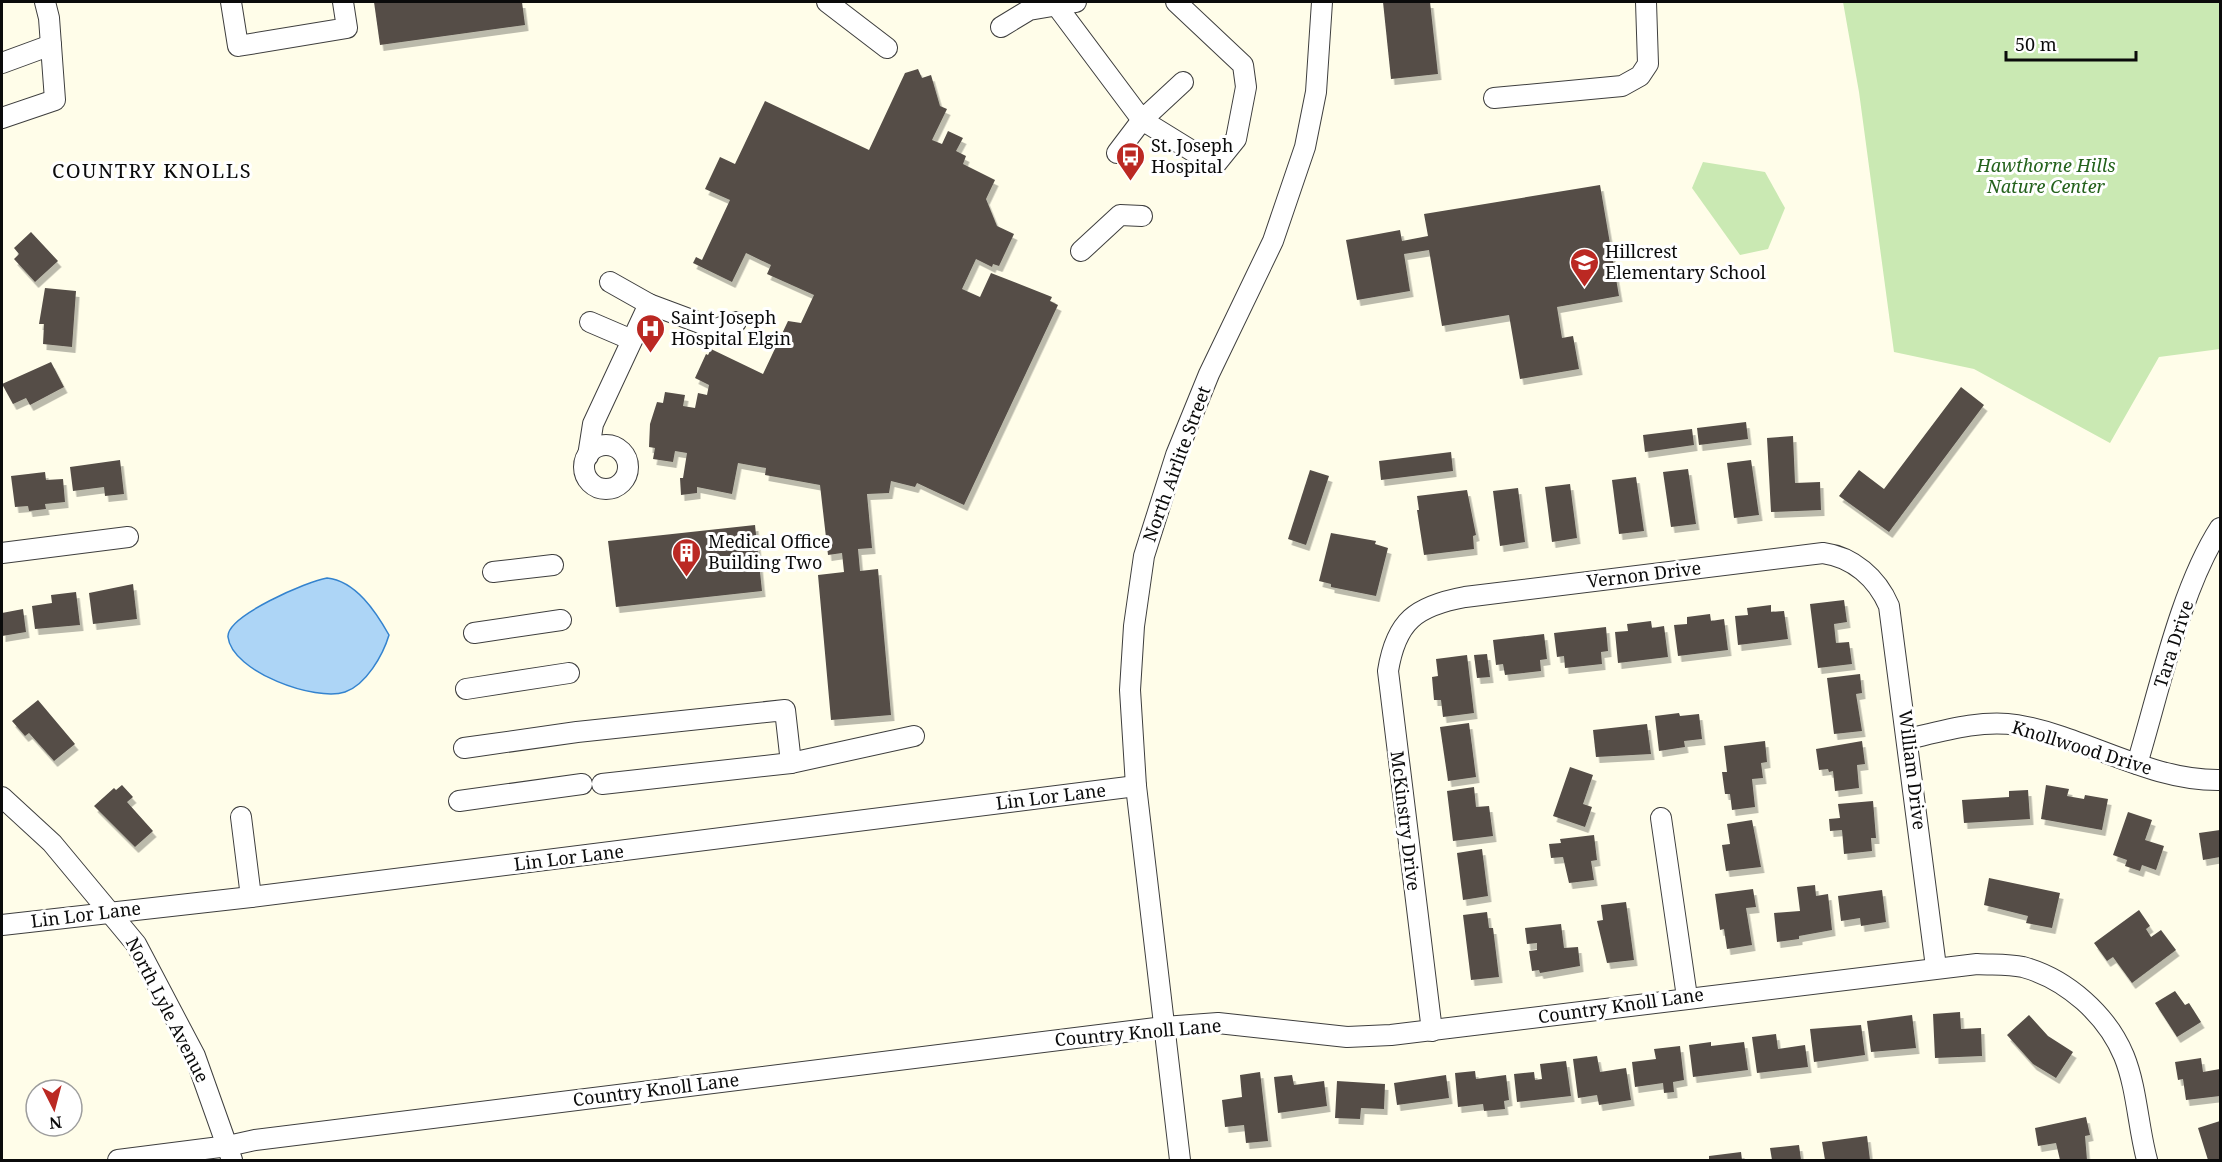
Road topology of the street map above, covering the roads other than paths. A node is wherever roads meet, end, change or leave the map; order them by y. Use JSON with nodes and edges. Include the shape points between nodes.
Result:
{"nodes":[{"id":1,"x":45,"y":2,"type":"edge"},
{"id":2,"x":231,"y":2,"type":"edge"},
{"id":3,"x":343,"y":2,"type":"edge"},
{"id":4,"x":827,"y":2,"type":"edge"},
{"id":5,"x":1176,"y":2,"type":"edge"},
{"id":6,"x":1322,"y":2,"type":"edge"},
{"id":7,"x":1646,"y":2,"type":"edge"},
{"id":8,"x":1066,"y":3,"type":"edge"},
{"id":9,"x":1001,"y":27,"type":"dead end"},
{"id":10,"x":51,"y":45,"type":"junction"},
{"id":11,"x":886,"y":48,"type":"dead end"},
{"id":12,"x":2,"y":63,"type":"edge"},
{"id":13,"x":1183,"y":82,"type":"dead end"},
{"id":14,"x":1494,"y":98,"type":"dead end"},
{"id":15,"x":2,"y":118,"type":"edge"},
{"id":16,"x":1142,"y":120,"type":"junction"},
{"id":17,"x":1117,"y":153,"type":"dead end"},
{"id":18,"x":1142,"y":216,"type":"dead end"},
{"id":19,"x":1081,"y":251,"type":"dead end"},
{"id":20,"x":610,"y":282,"type":"dead end"},
{"id":21,"x":649,"y":304,"type":"junction"},
{"id":22,"x":736,"y":321,"type":"dead end"},
{"id":23,"x":590,"y":322,"type":"dead end"},
{"id":24,"x":632,"y":340,"type":"junction"},
{"id":25,"x":588,"y":456,"type":"dead end"},
{"id":26,"x":2220,"y":528,"type":"edge"},
{"id":27,"x":128,"y":537,"type":"dead end"},
{"id":28,"x":2,"y":553,"type":"edge"},
{"id":29,"x":553,"y":565,"type":"dead end"},
{"id":30,"x":493,"y":572,"type":"dead end"},
{"id":31,"x":1871,"y":578,"type":"joint"},
{"id":32,"x":1413,"y":617,"type":"joint"},
{"id":33,"x":561,"y":620,"type":"dead end"},
{"id":34,"x":474,"y":633,"type":"dead end"},
{"id":35,"x":569,"y":673,"type":"dead end"},
{"id":36,"x":466,"y":690,"type":"dead end"},
{"id":37,"x":914,"y":736,"type":"dead end"},
{"id":38,"x":1908,"y":740,"type":"junction"},
{"id":39,"x":464,"y":748,"type":"dead end"},
{"id":40,"x":791,"y":763,"type":"junction"},
{"id":41,"x":2137,"y":764,"type":"junction"},
{"id":42,"x":2220,"y":780,"type":"edge"},
{"id":43,"x":582,"y":784,"type":"dead end"},
{"id":44,"x":602,"y":784,"type":"dead end"},
{"id":45,"x":1136,"y":786,"type":"junction"},
{"id":46,"x":2,"y":797,"type":"edge"},
{"id":47,"x":459,"y":801,"type":"dead end"},
{"id":48,"x":242,"y":817,"type":"dead end"},
{"id":49,"x":1661,"y":818,"type":"dead end"},
{"id":50,"x":251,"y":897,"type":"junction"},
{"id":51,"x":113,"y":914,"type":"junction"},
{"id":52,"x":2,"y":925,"type":"edge"},
{"id":53,"x":1936,"y":967,"type":"junction"},
{"id":54,"x":1687,"y":997,"type":"junction"},
{"id":55,"x":1164,"y":1027,"type":"junction"},
{"id":56,"x":1432,"y":1031,"type":"junction"},
{"id":57,"x":230,"y":1154,"type":"edge"},
{"id":58,"x":118,"y":1161,"type":"edge"},
{"id":59,"x":1180,"y":1161,"type":"edge"},
{"id":60,"x":2147,"y":1161,"type":"edge"}],
"edges":[{"from":1,"to":10,"type":"street"},
{"from":2,"to":3,"type":"street","via":[[238,46],[347,28]]},
{"from":4,"to":11,"type":"street"},
{"from":5,"to":16,"type":"street","via":[[1243,65],[1246,87],[1236,139],[1215,165]]},
{"from":6,"to":45,"type":"street","name":"North Airlite Street","via":[[1316,92],[1305,147],[1273,241],[1209,374],[1176,455],[1144,556],[1130,690]]},
{"from":7,"to":14,"type":"street","via":[[1648,64],[1640,76],[1622,86]]},
{"from":8,"to":9,"type":"street","via":[[1029,10]]},
{"from":8,"to":16,"type":"street"},
{"from":10,"to":12,"type":"street"},
{"from":10,"to":15,"type":"street","via":[[55,100]]},
{"from":13,"to":16,"type":"street"},
{"from":16,"to":17,"type":"street"},
{"from":18,"to":19,"type":"street","via":[[1120,215]]},
{"from":20,"to":21,"type":"street"},
{"from":21,"to":22,"type":"street","via":[[716,329]]},
{"from":21,"to":24,"type":"street"},
{"from":23,"to":24,"type":"street"},
{"from":24,"to":25,"type":"street","via":[[593,424]]},
{"from":26,"to":41,"type":"street","name":"Tara Drive","via":[[2199,567],[2182,613]]},
{"from":27,"to":28,"type":"street"},
{"from":29,"to":30,"type":"street"},
{"from":31,"to":32,"type":"street","name":"Vernon Drive","via":[[1845,558],[1823,553],[1465,597],[1436,604]]},
{"from":31,"to":38,"type":"street","name":"William Drive","via":[[1889,606]]},
{"from":32,"to":56,"type":"street","name":"McKinstry Drive","via":[[1395,638],[1388,671],[1389,693]]},
{"from":33,"to":34,"type":"street"},
{"from":35,"to":36,"type":"street"},
{"from":37,"to":40,"type":"street"},
{"from":38,"to":41,"type":"street","name":"Knollwood Drive","via":[[1955,729],[2015,725]]},
{"from":38,"to":53,"type":"street","name":"William Drive"},
{"from":39,"to":40,"type":"street","via":[[784,710]]},
{"from":40,"to":44,"type":"street"},
{"from":41,"to":42,"type":"street","name":"Knollwood Drive","via":[[2170,774]]},
{"from":43,"to":47,"type":"street"},
{"from":45,"to":50,"type":"street","name":"Lin Lor Lane"},
{"from":45,"to":55,"type":"street","name":"North Airlite Street"},
{"from":46,"to":51,"type":"street","name":"North Lyle Avenue","via":[[52,843]]},
{"from":48,"to":50,"type":"street"},
{"from":49,"to":54,"type":"street"},
{"from":50,"to":51,"type":"street","name":"Lin Lor Lane"},
{"from":51,"to":52,"type":"street","name":"Lin Lor Lane"},
{"from":51,"to":57,"type":"street","name":"North Lyle Avenue","via":[[136,944],[195,1056]]},
{"from":53,"to":54,"type":"street","name":"Country Knoll Lane"},
{"from":53,"to":60,"type":"street","name":"Country Knoll Lane","via":[[2022,967],[2083,999],[2101,1018],[2124,1057]]},
{"from":54,"to":56,"type":"street","name":"Country Knoll Lane"},
{"from":55,"to":56,"type":"street","name":"Country Knoll Lane","via":[[1218,1023],[1347,1037]]},
{"from":55,"to":57,"type":"street","name":"Country Knoll Lane","via":[[255,1140]]},
{"from":55,"to":59,"type":"street","name":"North Airlite Street"},
{"from":57,"to":58,"type":"street","name":"Country Knoll Lane"}]}
